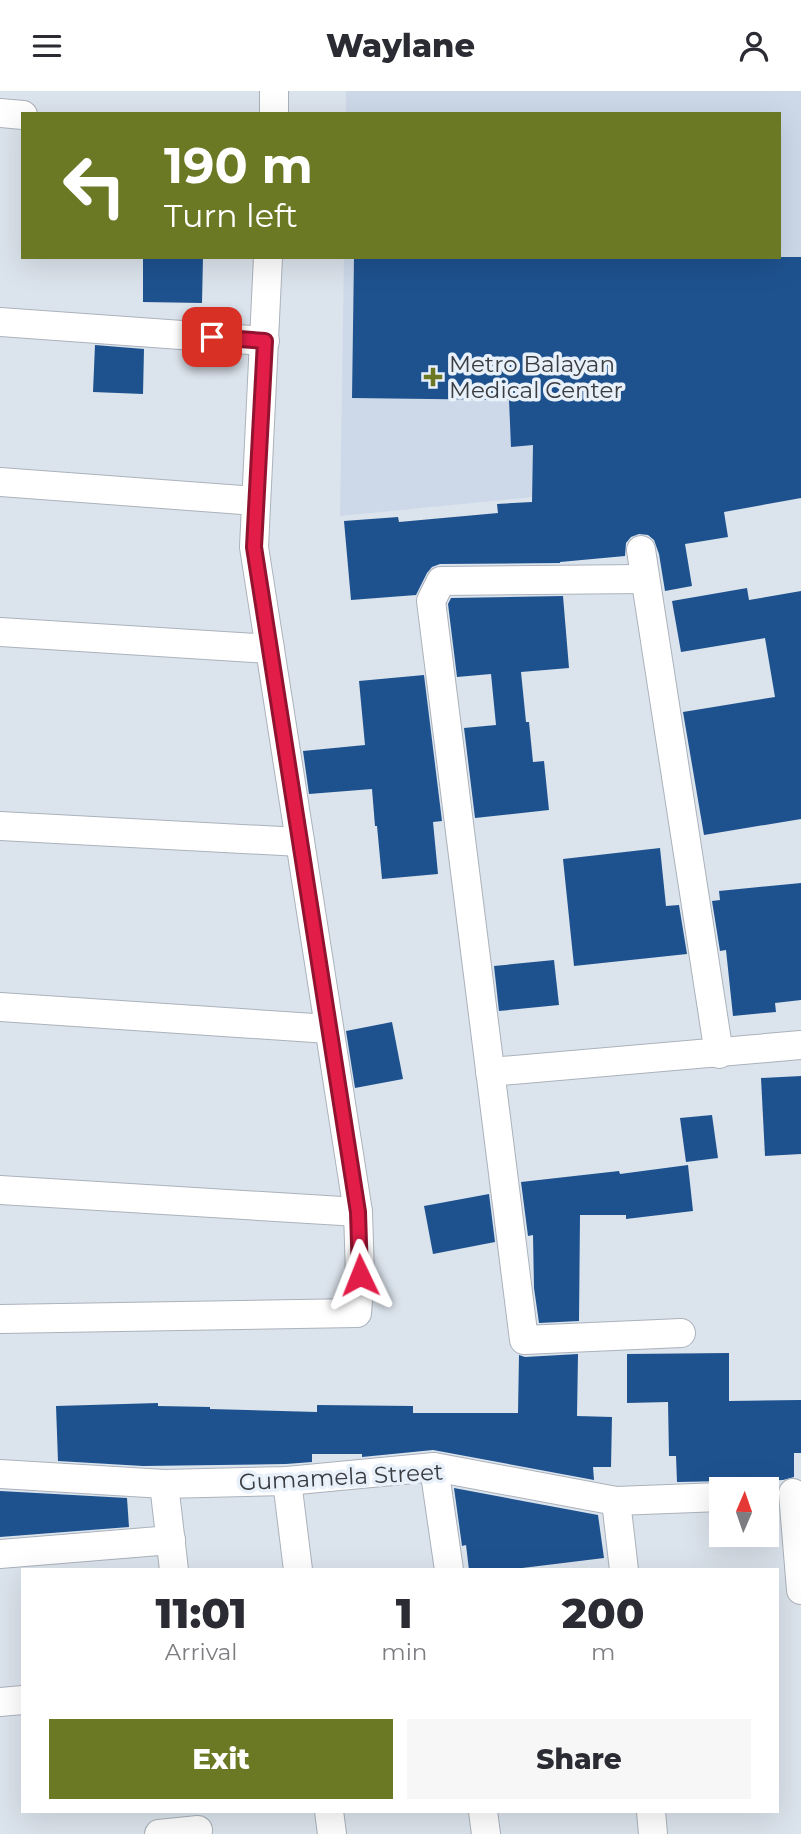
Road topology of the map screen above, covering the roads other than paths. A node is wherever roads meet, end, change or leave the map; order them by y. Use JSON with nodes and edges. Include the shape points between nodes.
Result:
{"nodes":[{"id":1,"x":274,"y":91,"type":"edge"},
{"id":2,"x":274,"y":112,"type":"edge"},
{"id":3,"x":0,"y":113,"type":"edge"},
{"id":4,"x":21,"y":115,"type":"edge"},
{"id":5,"x":268,"y":259,"type":"edge"},
{"id":6,"x":0,"y":322,"type":"edge"},
{"id":7,"x":265,"y":341,"type":"junction"},
{"id":8,"x":0,"y":482,"type":"edge"},
{"id":9,"x":256,"y":501,"type":"junction"},
{"id":10,"x":641,"y":550,"type":"dead end"},
{"id":11,"x":644,"y":579,"type":"junction"},
{"id":12,"x":0,"y":632,"type":"edge"},
{"id":13,"x":270,"y":649,"type":"junction"},
{"id":14,"x":0,"y":826,"type":"edge"},
{"id":15,"x":300,"y":842,"type":"junction"},
{"id":16,"x":0,"y":1007,"type":"edge"},
{"id":17,"x":329,"y":1029,"type":"junction"},
{"id":18,"x":801,"y":1045,"type":"edge"},
{"id":19,"x":719,"y":1054,"type":"junction"},
{"id":20,"x":490,"y":1072,"type":"junction"},
{"id":21,"x":0,"y":1190,"type":"edge"},
{"id":22,"x":358,"y":1212,"type":"junction"},
{"id":23,"x":0,"y":1319,"type":"edge"},
{"id":24,"x":681,"y":1333,"type":"dead end"},
{"id":25,"x":434,"y":1467,"type":"junction"},
{"id":26,"x":0,"y":1474,"type":"edge"},
{"id":27,"x":287,"y":1481,"type":"junction"},
{"id":28,"x":164,"y":1484,"type":"junction"},
{"id":29,"x":787,"y":1494,"type":"edge"},
{"id":30,"x":709,"y":1497,"type":"edge"},
{"id":31,"x":617,"y":1501,"type":"junction"},
{"id":32,"x":171,"y":1540,"type":"junction"},
{"id":33,"x":0,"y":1554,"type":"edge"},
{"id":34,"x":174,"y":1568,"type":"edge"},
{"id":35,"x":298,"y":1568,"type":"edge"},
{"id":36,"x":449,"y":1568,"type":"edge"},
{"id":37,"x":624,"y":1568,"type":"edge"},
{"id":38,"x":801,"y":1590,"type":"edge"},
{"id":39,"x":21,"y":1700,"type":"edge"},
{"id":40,"x":0,"y":1702,"type":"edge"},
{"id":41,"x":329,"y":1813,"type":"edge"},
{"id":42,"x":483,"y":1813,"type":"edge"},
{"id":43,"x":651,"y":1813,"type":"edge"},
{"id":44,"x":198,"y":1825,"type":"edge"},
{"id":45,"x":159,"y":1834,"type":"edge"},
{"id":46,"x":332,"y":1834,"type":"edge"},
{"id":47,"x":486,"y":1834,"type":"edge"},
{"id":48,"x":653,"y":1834,"type":"edge"}],
"edges":[{"from":1,"to":2,"type":"street"},
{"from":3,"to":4,"type":"street"},
{"from":5,"to":7,"type":"street"},
{"from":6,"to":7,"type":"street"},
{"from":7,"to":9,"type":"street"},
{"from":8,"to":9,"type":"street"},
{"from":9,"to":13,"type":"street","via":[[254,547]]},
{"from":10,"to":11,"type":"street"},
{"from":11,"to":19,"type":"street"},
{"from":11,"to":20,"type":"street","via":[[441,582],[430,601]]},
{"from":12,"to":13,"type":"street"},
{"from":13,"to":15,"type":"street"},
{"from":14,"to":15,"type":"street"},
{"from":15,"to":17,"type":"street"},
{"from":16,"to":17,"type":"street"},
{"from":17,"to":22,"type":"street"},
{"from":18,"to":19,"type":"street"},
{"from":19,"to":20,"type":"street"},
{"from":20,"to":24,"type":"street","via":[[524,1340]]},
{"from":21,"to":22,"type":"street"},
{"from":22,"to":23,"type":"street","via":[[357,1313]]},
{"from":25,"to":27,"type":"street","name":"Gumamela Street"},
{"from":25,"to":31,"type":"street","name":"Gumamela Street"},
{"from":25,"to":36,"type":"street"},
{"from":26,"to":28,"type":"street","name":"Gumamela Street"},
{"from":27,"to":28,"type":"street","name":"Gumamela Street"},
{"from":27,"to":35,"type":"street"},
{"from":28,"to":32,"type":"street"},
{"from":29,"to":38,"type":"street"},
{"from":30,"to":31,"type":"street","name":"Gumamela Street"},
{"from":31,"to":37,"type":"street"},
{"from":32,"to":33,"type":"street"},
{"from":32,"to":34,"type":"street"},
{"from":39,"to":40,"type":"street"},
{"from":41,"to":46,"type":"street"},
{"from":42,"to":47,"type":"street"},
{"from":43,"to":48,"type":"street"},
{"from":44,"to":45,"type":"street"}]}
